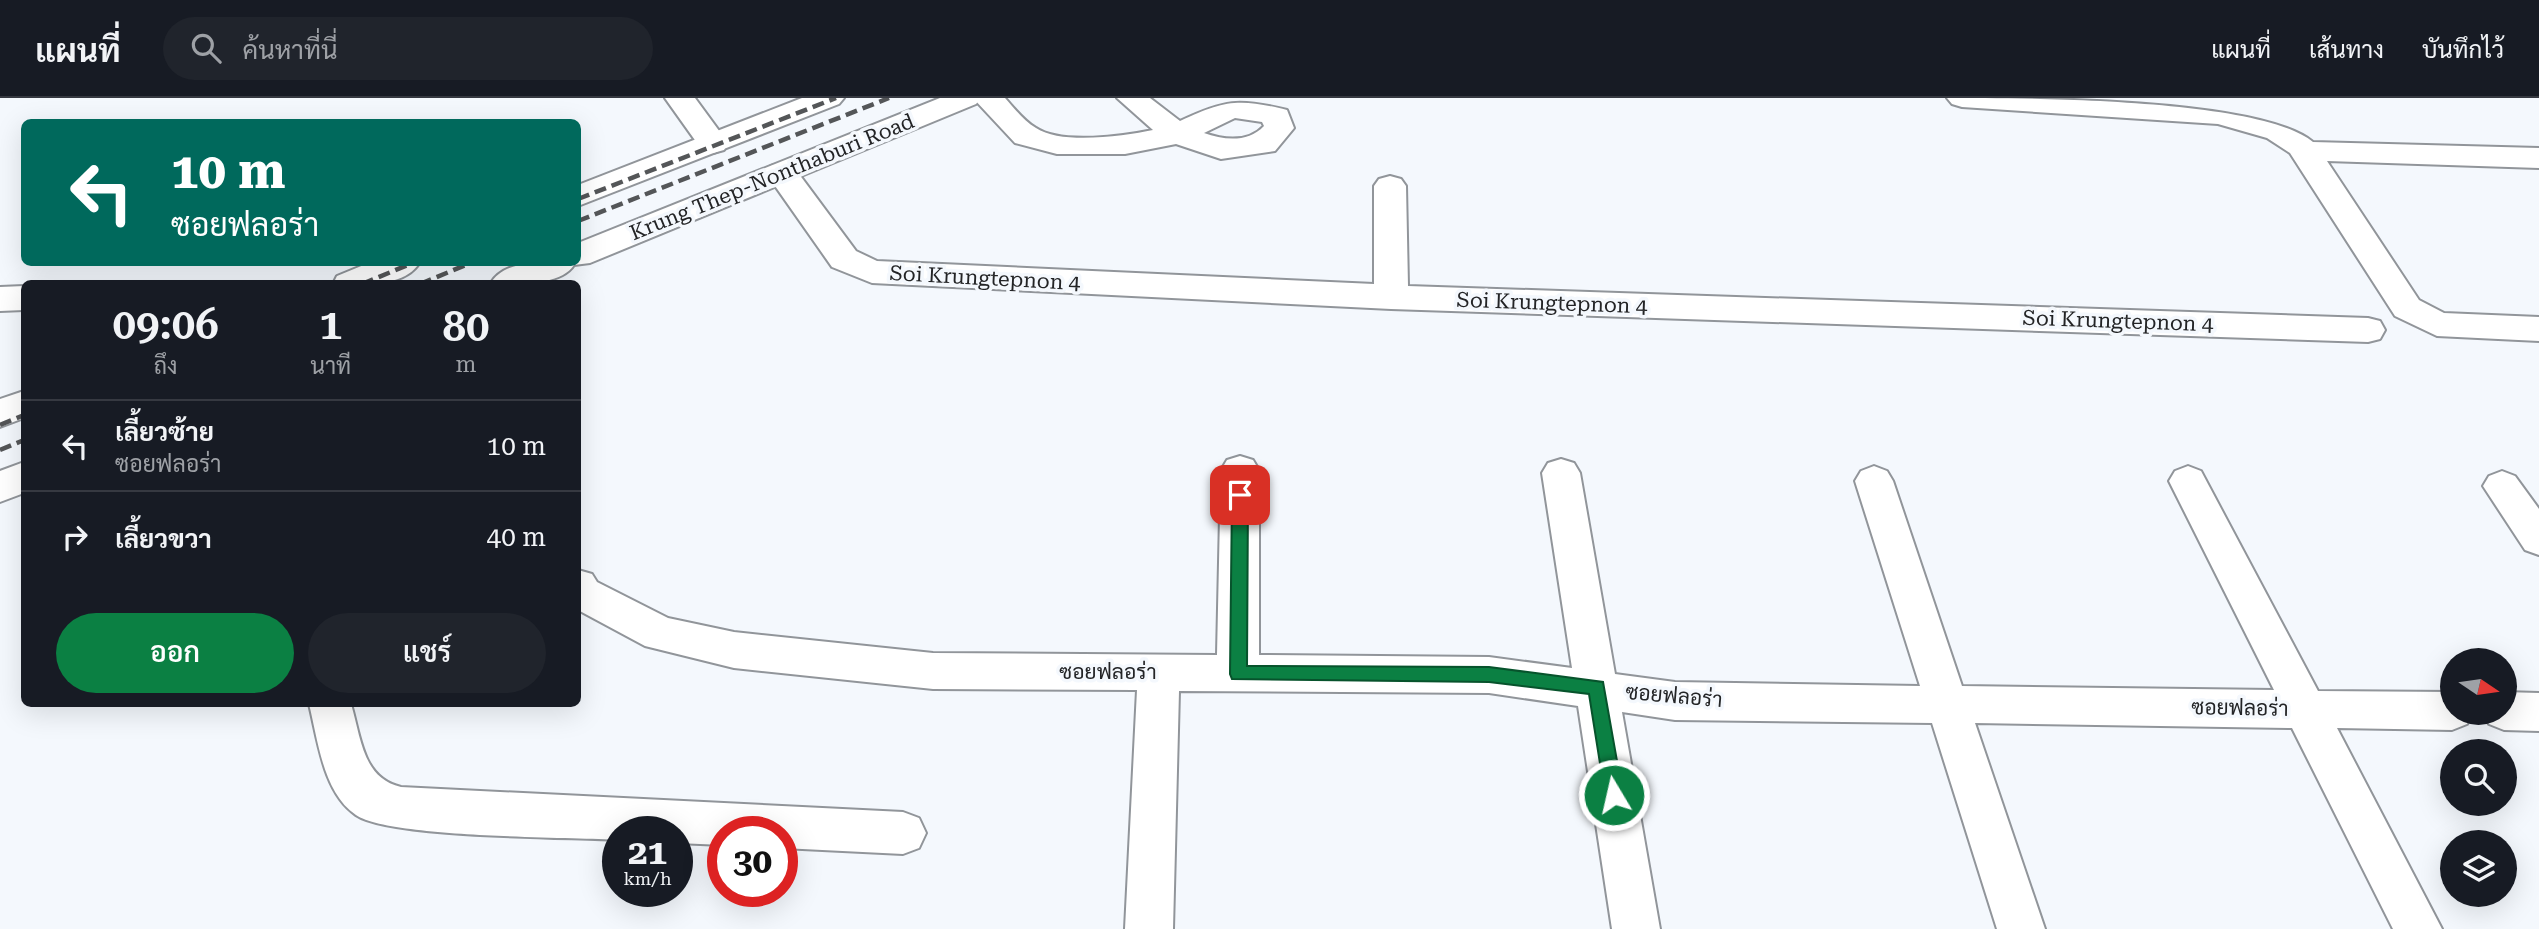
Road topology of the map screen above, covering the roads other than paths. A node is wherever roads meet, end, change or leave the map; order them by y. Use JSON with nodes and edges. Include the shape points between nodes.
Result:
{"nodes":[{"id":1,"x":680,"y":98,"type":"edge"},
{"id":2,"x":829,"y":98,"type":"edge"},
{"id":3,"x":967,"y":98,"type":"edge"},
{"id":4,"x":988,"y":98,"type":"edge"},
{"id":5,"x":1132,"y":98,"type":"edge"},
{"id":6,"x":1962,"y":98,"type":"edge"},
{"id":7,"x":713,"y":143,"type":"junction"},
{"id":8,"x":2305,"y":151,"type":"junction"},
{"id":9,"x":2539,"y":158,"type":"edge"},
{"id":10,"x":782,"y":173,"type":"junction"},
{"id":11,"x":1390,"y":186,"type":"dead end"},
{"id":12,"x":581,"y":195,"type":"edge"},
{"id":13,"x":581,"y":254,"type":"edge"},
{"id":14,"x":394,"y":266,"type":"edge"},
{"id":15,"x":549,"y":266,"type":"edge"},
{"id":16,"x":359,"y":280,"type":"edge"},
{"id":17,"x":516,"y":280,"type":"edge"},
{"id":18,"x":21,"y":298,"type":"edge"},
{"id":19,"x":1391,"y":298,"type":"junction"},
{"id":20,"x":0,"y":299,"type":"edge"},
{"id":21,"x":2539,"y":329,"type":"edge"},
{"id":22,"x":2368,"y":330,"type":"dead end"},
{"id":23,"x":21,"y":405,"type":"edge"},
{"id":24,"x":0,"y":413,"type":"edge"},
{"id":25,"x":1241,"y":470,"type":"dead end"},
{"id":26,"x":1561,"y":473,"type":"dead end"},
{"id":27,"x":21,"y":478,"type":"edge"},
{"id":28,"x":1874,"y":481,"type":"dead end"},
{"id":29,"x":2188,"y":481,"type":"dead end"},
{"id":30,"x":2502,"y":486,"type":"dead end"},
{"id":31,"x":0,"y":487,"type":"edge"},
{"id":32,"x":2539,"y":539,"type":"edge"},
{"id":33,"x":581,"y":591,"type":"edge"},
{"id":34,"x":1159,"y":672,"type":"junction"},
{"id":35,"x":1238,"y":674,"type":"junction"},
{"id":36,"x":1596,"y":688,"type":"junction"},
{"id":37,"x":1947,"y":704,"type":"junction"},
{"id":38,"x":331,"y":707,"type":"edge"},
{"id":39,"x":2305,"y":709,"type":"junction"},
{"id":40,"x":2440,"y":711,"type":"edge"},
{"id":41,"x":2517,"y":711,"type":"edge"},
{"id":42,"x":2539,"y":712,"type":"edge"},
{"id":43,"x":903,"y":833,"type":"dead end"},
{"id":44,"x":1149,"y":929,"type":"edge"},
{"id":45,"x":1636,"y":929,"type":"edge"},
{"id":46,"x":2021,"y":929,"type":"edge"},
{"id":47,"x":2418,"y":929,"type":"edge"}],
"edges":[{"from":1,"to":7,"type":"street"},
{"from":2,"to":7,"type":"street"},
{"from":3,"to":10,"type":"street","name":"Krung Thep-Nonthaburi Road"},
{"from":4,"to":5,"type":"street","via":[[1027,137],[1060,144],[1117,146],[1177,134]]},
{"from":6,"to":8,"type":"street","via":[[2219,115],[2278,131]]},
{"from":7,"to":12,"type":"street"},
{"from":8,"to":9,"type":"street"},
{"from":8,"to":21,"type":"street","via":[[2407,308],[2437,324]]},
{"from":10,"to":13,"type":"street","name":"Krung Thep-Nonthaburi Road"},
{"from":10,"to":19,"type":"street","name":"Soi Krungtepnon 4","via":[[844,259],[872,272]]},
{"from":11,"to":19,"type":"street"},
{"from":14,"to":16,"type":"street"},
{"from":15,"to":17,"type":"street"},
{"from":18,"to":20,"type":"street"},
{"from":19,"to":22,"type":"street","name":"Soi Krungtepnon 4"},
{"from":23,"to":24,"type":"street"},
{"from":25,"to":35,"type":"street"},
{"from":26,"to":36,"type":"street"},
{"from":27,"to":31,"type":"street"},
{"from":28,"to":37,"type":"street"},
{"from":29,"to":39,"type":"street"},
{"from":30,"to":32,"type":"street"},
{"from":33,"to":34,"type":"street","name":"ซอยฟลอร่า","via":[[660,634],[734,650],[933,671]]},
{"from":34,"to":35,"type":"street","name":"ซอยฟลอร่า"},
{"from":34,"to":44,"type":"street"},
{"from":35,"to":36,"type":"street","name":"ซอยฟลอร่า","via":[[1489,675]]},
{"from":36,"to":37,"type":"street","name":"ซอยฟลอร่า","via":[[1675,701]]},
{"from":36,"to":45,"type":"street"},
{"from":37,"to":39,"type":"street","name":"ซอยฟลอร่า"},
{"from":37,"to":46,"type":"street"},
{"from":38,"to":43,"type":"street","via":[[350,777],[372,801],[401,808]]},
{"from":39,"to":40,"type":"street","name":"ซอยฟลอร่า"},
{"from":39,"to":47,"type":"street"},
{"from":41,"to":42,"type":"street"}]}
